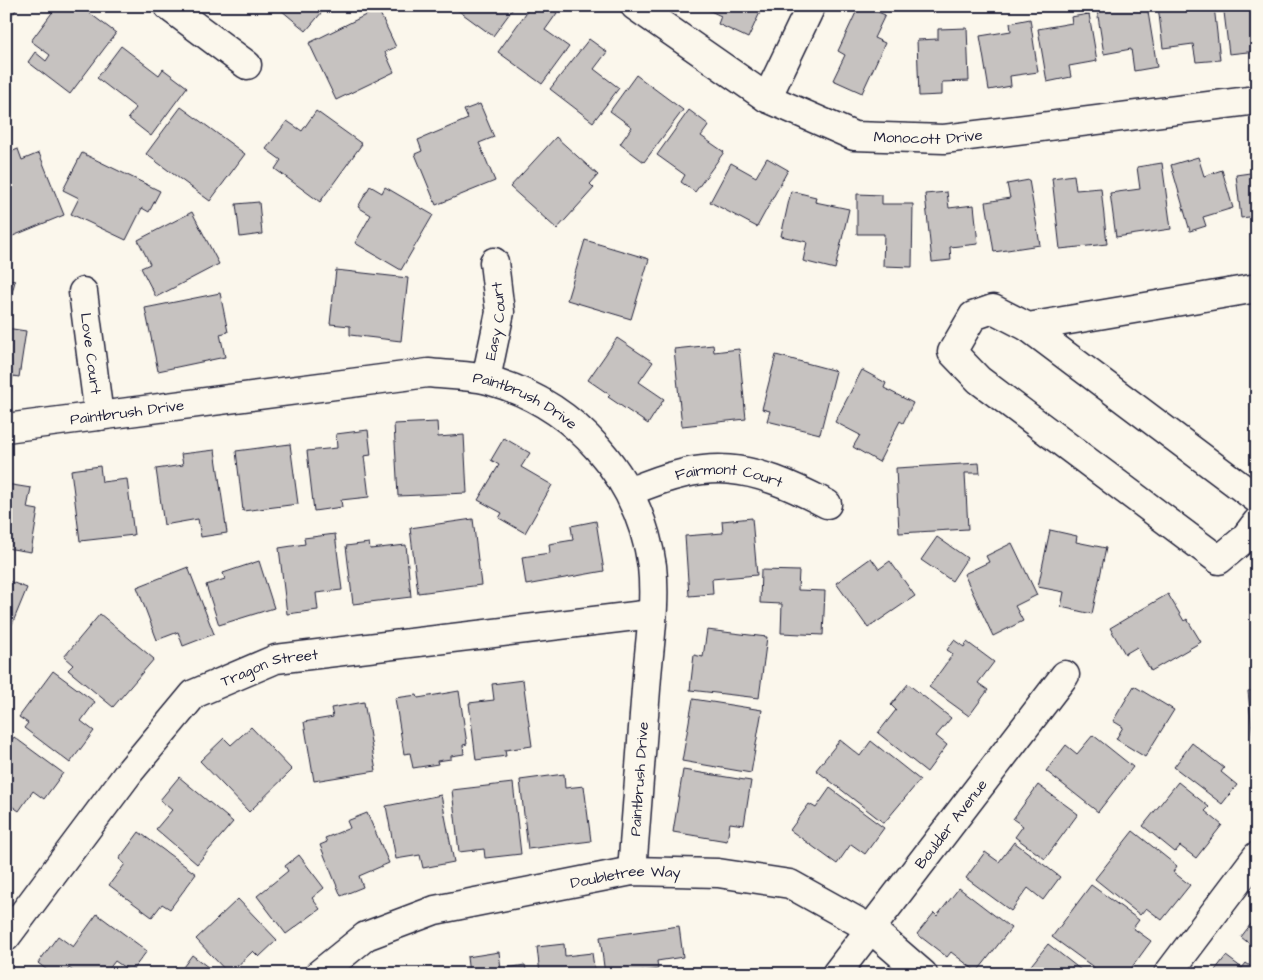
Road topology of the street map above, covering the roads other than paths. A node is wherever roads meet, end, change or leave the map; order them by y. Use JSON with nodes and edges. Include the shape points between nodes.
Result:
{"nodes":[{"id":1,"x":168,"y":6,"type":"edge"},
{"id":2,"x":635,"y":6,"type":"edge"},
{"id":3,"x":811,"y":6,"type":"edge"},
{"id":4,"x":247,"y":65,"type":"dead end"},
{"id":5,"x":767,"y":98,"type":"junction"},
{"id":6,"x":1257,"y":100,"type":"edge"},
{"id":7,"x":494,"y":262,"type":"dead end"},
{"id":8,"x":1257,"y":288,"type":"edge"},
{"id":9,"x":83,"y":292,"type":"dead end"},
{"id":10,"x":1028,"y":327,"type":"junction"},
{"id":11,"x":486,"y":380,"type":"junction"},
{"id":12,"x":99,"y":416,"type":"junction"},
{"id":13,"x":6,"y":428,"type":"edge"},
{"id":14,"x":629,"y":492,"type":"junction"},
{"id":15,"x":1257,"y":499,"type":"edge"},
{"id":16,"x":827,"y":504,"type":"dead end"},
{"id":17,"x":1257,"y":522,"type":"edge"},
{"id":18,"x":652,"y":614,"type":"junction"},
{"id":19,"x":1065,"y":675,"type":"dead end"},
{"id":20,"x":1257,"y":856,"type":"edge"},
{"id":21,"x":632,"y":871,"type":"junction"},
{"id":22,"x":871,"y":930,"type":"junction"},
{"id":23,"x":6,"y":937,"type":"edge"},
{"id":24,"x":319,"y":974,"type":"edge"},
{"id":25,"x":836,"y":974,"type":"edge"},
{"id":26,"x":923,"y":974,"type":"edge"},
{"id":27,"x":1168,"y":974,"type":"edge"}],
"edges":[{"from":1,"to":4,"type":"street"},
{"from":2,"to":5,"type":"street","name":"Monocott Drive"},
{"from":3,"to":5,"type":"street"},
{"from":5,"to":6,"type":"street","name":"Monocott Drive","via":[[854,136],[944,140]]},
{"from":7,"to":11,"type":"street","name":"Easy Court","via":[[500,312]]},
{"from":8,"to":10,"type":"street"},
{"from":9,"to":12,"type":"street","name":"Love Court"},
{"from":10,"to":15,"type":"street"},
{"from":10,"to":17,"type":"street","via":[[993,309],[973,316],[952,352],[980,380],[1219,560],[1244,539]]},
{"from":11,"to":12,"type":"street","name":"Paintbrush Drive","via":[[428,373]]},
{"from":11,"to":14,"type":"street","name":"Paintbrush Drive","via":[[525,392],[560,413],[593,441]]},
{"from":12,"to":13,"type":"street","name":"Paintbrush Drive"},
{"from":14,"to":16,"type":"street","name":"Fairmont Court","via":[[694,470],[730,469],[760,473]]},
{"from":14,"to":18,"type":"street","name":"Paintbrush Drive","via":[[644,530],[652,568]]},
{"from":18,"to":21,"type":"street","name":"Paintbrush Drive"},
{"from":18,"to":23,"type":"street","name":"Tragon Street","via":[[276,659],[194,694],[130,770]]},
{"from":19,"to":22,"type":"street","name":"Boulder Avenue"},
{"from":20,"to":27,"type":"street"},
{"from":21,"to":22,"type":"street","name":"Doubletree Way","via":[[718,873],[790,884]]},
{"from":21,"to":24,"type":"street","name":"Doubletree Way","via":[[435,910],[366,936]]},
{"from":22,"to":25,"type":"street","name":"Boulder Avenue"},
{"from":22,"to":26,"type":"street","name":"Doubletree Way"}]}
